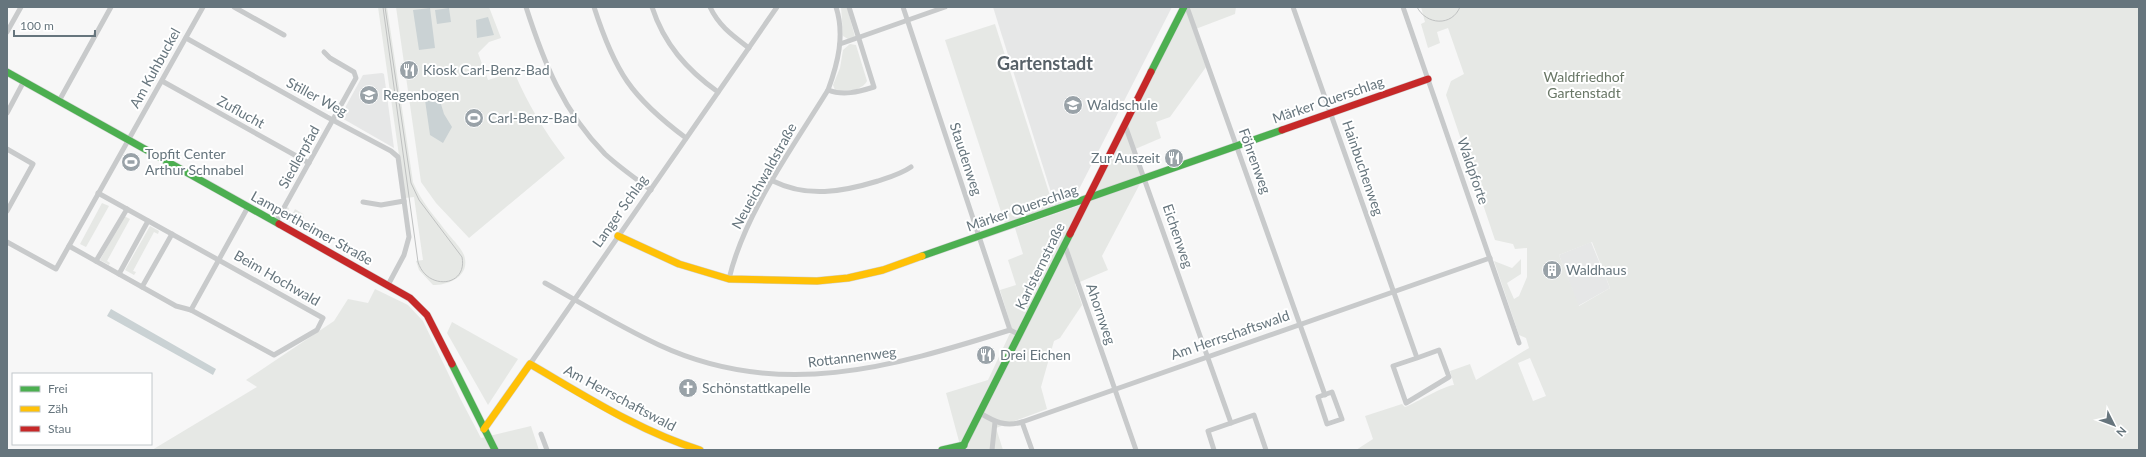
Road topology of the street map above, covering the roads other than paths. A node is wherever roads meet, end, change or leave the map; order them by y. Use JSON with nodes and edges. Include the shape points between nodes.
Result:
{"nodes":[{"id":1,"x":21,"y":7,"type":"edge"},
{"id":2,"x":111,"y":7,"type":"edge"},
{"id":3,"x":202,"y":7,"type":"edge"},
{"id":4,"x":234,"y":7,"type":"edge"},
{"id":5,"x":526,"y":7,"type":"edge"},
{"id":6,"x":594,"y":7,"type":"edge"},
{"id":7,"x":652,"y":7,"type":"edge"},
{"id":8,"x":710,"y":7,"type":"edge"},
{"id":9,"x":777,"y":7,"type":"edge"},
{"id":10,"x":836,"y":7,"type":"edge"},
{"id":11,"x":849,"y":7,"type":"edge"},
{"id":12,"x":903,"y":7,"type":"edge"},
{"id":13,"x":945,"y":7,"type":"edge"},
{"id":14,"x":1186,"y":7,"type":"edge"},
{"id":15,"x":1293,"y":7,"type":"edge"},
{"id":16,"x":1403,"y":7,"type":"edge"},
{"id":17,"x":907,"y":20,"type":"junction"},
{"id":18,"x":7,"y":32,"type":"edge"},
{"id":19,"x":284,"y":36,"type":"dead end"},
{"id":20,"x":858,"y":37,"type":"junction"},
{"id":21,"x":186,"y":38,"type":"junction"},
{"id":22,"x":840,"y":44,"type":"junction"},
{"id":23,"x":749,"y":48,"type":"junction"},
{"id":24,"x":324,"y":52,"type":"dead end"},
{"id":25,"x":7,"y":72,"type":"edge"},
{"id":26,"x":1428,"y":78,"type":"junction"},
{"id":27,"x":24,"y":81,"type":"junction"},
{"id":28,"x":162,"y":81,"type":"junction"},
{"id":29,"x":828,"y":90,"type":"junction"},
{"id":30,"x":718,"y":92,"type":"junction"},
{"id":31,"x":59,"y":101,"type":"junction"},
{"id":32,"x":7,"y":113,"type":"edge"},
{"id":33,"x":1331,"y":113,"type":"junction"},
{"id":34,"x":333,"y":120,"type":"junction"},
{"id":35,"x":1125,"y":124,"type":"junction"},
{"id":36,"x":686,"y":138,"type":"junction"},
{"id":37,"x":129,"y":140,"type":"junction"},
{"id":38,"x":1237,"y":146,"type":"junction"},
{"id":39,"x":7,"y":149,"type":"edge"},
{"id":40,"x":308,"y":163,"type":"junction"},
{"id":41,"x":911,"y":167,"type":"dead end"},
{"id":42,"x":1145,"y":179,"type":"junction"},
{"id":43,"x":773,"y":181,"type":"junction"},
{"id":44,"x":651,"y":190,"type":"junction"},
{"id":45,"x":98,"y":193,"type":"junction"},
{"id":46,"x":1088,"y":198,"type":"junction"},
{"id":47,"x":404,"y":201,"type":"junction"},
{"id":48,"x":363,"y":202,"type":"dead end"},
{"id":49,"x":248,"y":207,"type":"junction"},
{"id":50,"x":127,"y":208,"type":"junction"},
{"id":51,"x":7,"y":211,"type":"edge"},
{"id":52,"x":148,"y":221,"type":"junction"},
{"id":53,"x":276,"y":222,"type":"junction"},
{"id":54,"x":172,"y":234,"type":"junction"},
{"id":55,"x":618,"y":236,"type":"junction"},
{"id":56,"x":979,"y":236,"type":"junction"},
{"id":57,"x":7,"y":242,"type":"edge"},
{"id":58,"x":69,"y":246,"type":"junction"},
{"id":59,"x":1065,"y":246,"type":"junction"},
{"id":60,"x":1490,"y":258,"type":"junction"},
{"id":61,"x":219,"y":259,"type":"junction"},
{"id":62,"x":96,"y":261,"type":"junction"},
{"id":63,"x":119,"y":274,"type":"junction"},
{"id":64,"x":729,"y":279,"type":"junction"},
{"id":65,"x":545,"y":282,"type":"dead end"},
{"id":66,"x":388,"y":285,"type":"junction"},
{"id":67,"x":142,"y":287,"type":"junction"},
{"id":68,"x":1393,"y":291,"type":"junction"},
{"id":69,"x":575,"y":299,"type":"junction"},
{"id":70,"x":191,"y":310,"type":"junction"},
{"id":71,"x":1300,"y":324,"type":"junction"},
{"id":72,"x":1010,"y":330,"type":"junction"},
{"id":73,"x":1020,"y":335,"type":"junction"},
{"id":74,"x":1519,"y":343,"type":"dead end"},
{"id":75,"x":1208,"y":356,"type":"junction"},
{"id":76,"x":1416,"y":358,"type":"junction"},
{"id":77,"x":530,"y":364,"type":"junction"},
{"id":78,"x":1115,"y":389,"type":"junction"},
{"id":79,"x":1325,"y":395,"type":"junction"},
{"id":80,"x":980,"y":414,"type":"junction"},
{"id":81,"x":996,"y":422,"type":"junction"},
{"id":82,"x":1022,"y":422,"type":"junction"},
{"id":83,"x":1231,"y":423,"type":"junction"},
{"id":84,"x":484,"y":429,"type":"junction"},
{"id":85,"x":541,"y":434,"type":"dead end"},
{"id":86,"x":962,"y":448,"type":"edge"},
{"id":87,"x":495,"y":450,"type":"edge"},
{"id":88,"x":547,"y":450,"type":"edge"},
{"id":89,"x":700,"y":450,"type":"edge"},
{"id":90,"x":942,"y":450,"type":"edge"},
{"id":91,"x":992,"y":450,"type":"edge"},
{"id":92,"x":1032,"y":450,"type":"edge"},
{"id":93,"x":1136,"y":450,"type":"edge"},
{"id":94,"x":1214,"y":450,"type":"edge"},
{"id":95,"x":1266,"y":450,"type":"edge"}],
"edges":[{"from":1,"to":18,"type":"street"},
{"from":2,"to":31,"type":"street"},
{"from":3,"to":21,"type":"street","name":"Am Kuhbuckel"},
{"from":4,"to":19,"type":"street"},
{"from":5,"to":44,"type":"street","via":[[552,80],[568,107],[605,154]]},
{"from":6,"to":36,"type":"street","via":[[619,71],[637,97]]},
{"from":7,"to":30,"type":"street","via":[[666,39],[680,60]]},
{"from":8,"to":23,"type":"street","via":[[715,18],[728,33]]},
{"from":9,"to":23,"type":"street","name":"Langer Schlag"},
{"from":10,"to":22,"type":"street","name":"Neueichwaldstraße"},
{"from":11,"to":20,"type":"street"},
{"from":12,"to":17,"type":"street","name":"Staudenweg"},
{"from":13,"to":17,"type":"street"},
{"from":14,"to":35,"type":"street","name":"Karlsternstraße"},
{"from":14,"to":38,"type":"street","name":"Föhrenweg"},
{"from":15,"to":33,"type":"street","name":"Hainbuchenweg"},
{"from":16,"to":26,"type":"street","name":"Waldpforte"},
{"from":17,"to":20,"type":"street"},
{"from":17,"to":56,"type":"street","name":"Staudenweg"},
{"from":20,"to":22,"type":"street"},
{"from":20,"to":29,"type":"street","via":[[874,87],[848,93]]},
{"from":21,"to":28,"type":"street","name":"Am Kuhbuckel"},
{"from":21,"to":34,"type":"street","name":"Stiller Weg"},
{"from":22,"to":29,"type":"street","name":"Neueichwaldstraße","via":[[836,68]]},
{"from":23,"to":30,"type":"street","name":"Langer Schlag"},
{"from":24,"to":34,"type":"street","name":"Siedlerpfad","via":[[354,72],[356,78]]},
{"from":25,"to":27,"type":"street","name":"Lampertheimer Straße"},
{"from":26,"to":33,"type":"street","name":"Märker Querschlag"},
{"from":26,"to":60,"type":"street","name":"Waldpforte"},
{"from":27,"to":31,"type":"street","name":"Lampertheimer Straße"},
{"from":27,"to":32,"type":"street"},
{"from":28,"to":37,"type":"street","name":"Am Kuhbuckel"},
{"from":28,"to":40,"type":"street","name":"Zuflucht"},
{"from":29,"to":43,"type":"street","name":"Neueichwaldstraße"},
{"from":30,"to":36,"type":"street","name":"Langer Schlag"},
{"from":31,"to":37,"type":"street","name":"Lampertheimer Straße"},
{"from":33,"to":38,"type":"street","name":"Märker Querschlag"},
{"from":33,"to":68,"type":"street","name":"Hainbuchenweg"},
{"from":34,"to":40,"type":"street","name":"Siedlerpfad"},
{"from":34,"to":47,"type":"street","name":"Stiller Weg","via":[[391,151],[398,158]]},
{"from":35,"to":42,"type":"street","name":"Eichenweg"},
{"from":35,"to":46,"type":"street","name":"Karlsternstraße"},
{"from":36,"to":44,"type":"street","name":"Langer Schlag"},
{"from":37,"to":45,"type":"street","name":"Am Kuhbuckel"},
{"from":37,"to":49,"type":"street","name":"Lampertheimer Straße"},
{"from":38,"to":42,"type":"street","name":"Märker Querschlag"},
{"from":38,"to":71,"type":"street","name":"Föhrenweg"},
{"from":39,"to":51,"type":"street","via":[[33,164]]},
{"from":40,"to":53,"type":"street","name":"Siedlerpfad"},
{"from":41,"to":43,"type":"street","via":[[904,172],[832,192],[807,192],[784,187]]},
{"from":42,"to":46,"type":"street","name":"Märker Querschlag"},
{"from":42,"to":75,"type":"street","name":"Eichenweg"},
{"from":43,"to":64,"type":"street","name":"Neueichwaldstraße","via":[[740,242]]},
{"from":44,"to":55,"type":"street","name":"Langer Schlag"},
{"from":45,"to":50,"type":"street"},
{"from":45,"to":58,"type":"street","name":"Am Kuhbuckel"},
{"from":46,"to":56,"type":"street","name":"Märker Querschlag"},
{"from":46,"to":59,"type":"street","name":"Karlsternstraße"},
{"from":47,"to":48,"type":"street","via":[[381,205]]},
{"from":47,"to":66,"type":"street","name":"Stiller Weg","via":[[408,246]]},
{"from":49,"to":53,"type":"street","name":"Lampertheimer Straße"},
{"from":49,"to":61,"type":"street","name":"Beim Hochwald"},
{"from":50,"to":52,"type":"street"},
{"from":50,"to":62,"type":"street"},
{"from":52,"to":54,"type":"street"},
{"from":52,"to":63,"type":"street"},
{"from":53,"to":66,"type":"street","name":"Lampertheimer Straße"},
{"from":54,"to":61,"type":"street"},
{"from":54,"to":67,"type":"street"},
{"from":55,"to":64,"type":"street","name":"Märker Querschlag","via":[[679,264]]},
{"from":55,"to":69,"type":"street","name":"Langer Schlag"},
{"from":56,"to":64,"type":"street","name":"Märker Querschlag","via":[[883,270],[848,278],[817,281]]},
{"from":56,"to":72,"type":"street","name":"Staudenweg"},
{"from":57,"to":58,"type":"street","name":"Am Kuhbuckel","via":[[56,269]]},
{"from":58,"to":62,"type":"street"},
{"from":59,"to":73,"type":"street","name":"Karlsternstraße"},
{"from":59,"to":78,"type":"street","name":"Ahornweg"},
{"from":60,"to":68,"type":"street","name":"Am Herrschaftswald"},
{"from":60,"to":74,"type":"street","name":"Waldpforte"},
{"from":61,"to":70,"type":"street","name":"Beim Hochwald"},
{"from":61,"to":70,"type":"street","name":"Beim Hochwald","via":[[323,318],[317,330],[274,355]]},
{"from":62,"to":63,"type":"street"},
{"from":63,"to":67,"type":"street"},
{"from":65,"to":69,"type":"street","name":"Rottannenweg"},
{"from":66,"to":84,"type":"street","name":"Lampertheimer Straße","via":[[410,298],[427,315]]},
{"from":67,"to":70,"type":"street","via":[[176,306]]},
{"from":68,"to":71,"type":"street","name":"Am Herrschaftswald"},
{"from":68,"to":76,"type":"street","name":"Hainbuchenweg"},
{"from":69,"to":72,"type":"street","name":"Rottannenweg","via":[[660,346],[735,369],[772,374],[818,375],[856,371],[904,362]]},
{"from":69,"to":77,"type":"street","name":"Langer Schlag"},
{"from":71,"to":75,"type":"street","name":"Am Herrschaftswald"},
{"from":71,"to":79,"type":"street","name":"Föhrenweg"},
{"from":72,"to":73,"type":"street"},
{"from":73,"to":80,"type":"street","name":"Karlsternstraße"},
{"from":75,"to":78,"type":"street","name":"Am Herrschaftswald"},
{"from":75,"to":83,"type":"street","name":"Eichenweg"},
{"from":76,"to":76,"type":"street","via":[[1393,366],[1406,402],[1449,378],[1439,350]]},
{"from":77,"to":84,"type":"street","name":"Langer Schlag"},
{"from":77,"to":89,"type":"street","name":"Am Herrschaftswald","via":[[676,446]]},
{"from":78,"to":82,"type":"street","name":"Am Herrschaftswald"},
{"from":78,"to":93,"type":"street","name":"Ahornweg"},
{"from":79,"to":79,"type":"street","via":[[1332,392],[1342,419],[1328,424],[1318,397]]},
{"from":80,"to":81,"type":"street","name":"Am Herrschaftswald"},
{"from":80,"to":86,"type":"street","name":"Karlsternstraße"},
{"from":81,"to":82,"type":"street","name":"Am Herrschaftswald","via":[[1012,425]]},
{"from":81,"to":91,"type":"street"},
{"from":82,"to":92,"type":"street"},
{"from":83,"to":94,"type":"street","via":[[1208,431]]},
{"from":83,"to":95,"type":"street","via":[[1254,415]]},
{"from":84,"to":87,"type":"street","name":"Lampertheimer Straße"},
{"from":85,"to":88,"type":"street"},
{"from":86,"to":90,"type":"street"}]}
